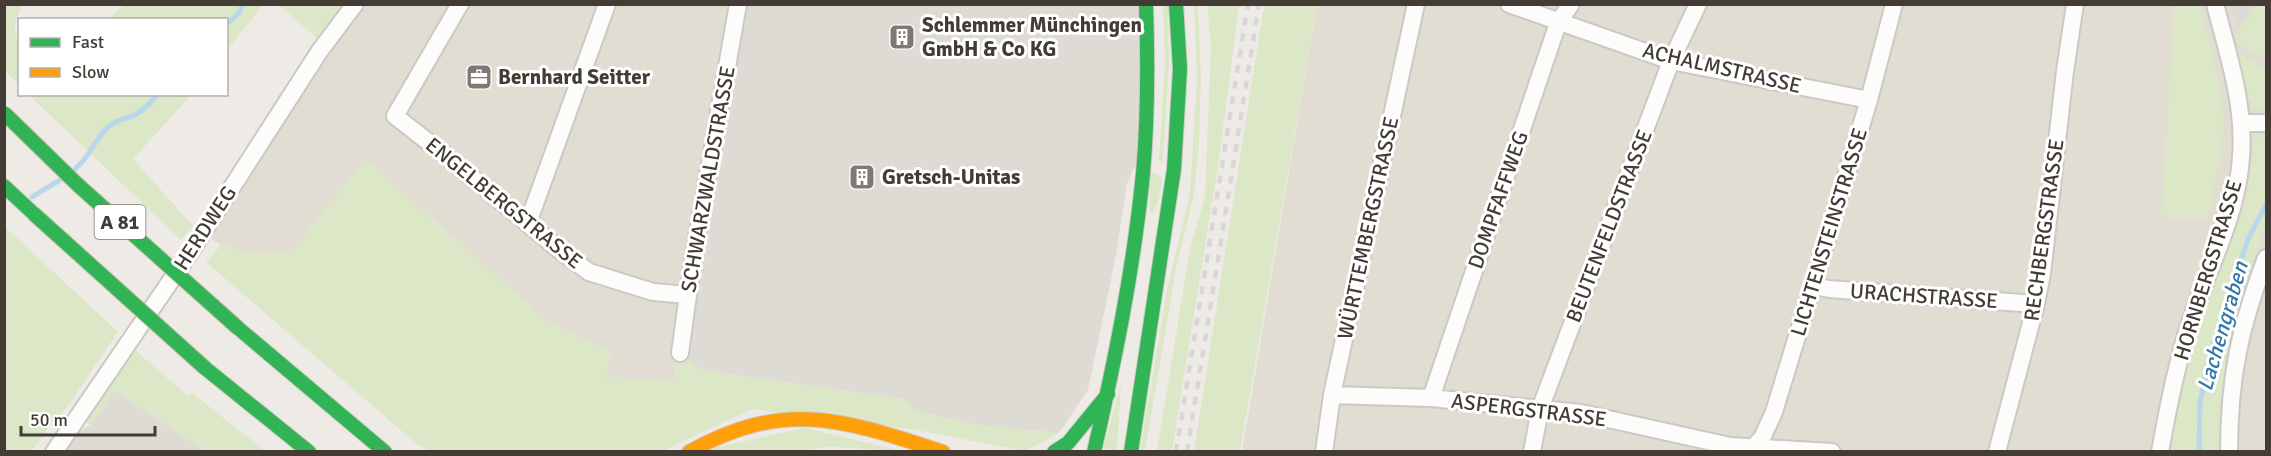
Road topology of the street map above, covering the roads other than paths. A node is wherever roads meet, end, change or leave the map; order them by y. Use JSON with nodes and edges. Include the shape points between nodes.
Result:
{"nodes":[{"id":1,"x":355,"y":4,"type":"edge"},
{"id":2,"x":460,"y":4,"type":"edge"},
{"id":3,"x":607,"y":4,"type":"edge"},
{"id":4,"x":738,"y":4,"type":"edge"},
{"id":5,"x":1146,"y":4,"type":"edge"},
{"id":6,"x":1176,"y":4,"type":"edge"},
{"id":7,"x":1416,"y":4,"type":"edge"},
{"id":8,"x":1509,"y":4,"type":"edge"},
{"id":9,"x":1571,"y":4,"type":"edge"},
{"id":10,"x":1698,"y":4,"type":"edge"},
{"id":11,"x":1894,"y":4,"type":"edge"},
{"id":12,"x":2075,"y":4,"type":"edge"},
{"id":13,"x":2216,"y":4,"type":"edge"},
{"id":14,"x":1558,"y":23,"type":"junction"},
{"id":15,"x":1671,"y":61,"type":"junction"},
{"id":16,"x":1869,"y":99,"type":"junction"},
{"id":17,"x":4,"y":113,"type":"edge"},
{"id":18,"x":2242,"y":123,"type":"junction"},
{"id":19,"x":2266,"y":123,"type":"edge"},
{"id":20,"x":1145,"y":142,"type":"junction"},
{"id":21,"x":1164,"y":168,"type":"junction"},
{"id":22,"x":4,"y":186,"type":"edge"},
{"id":23,"x":528,"y":223,"type":"junction"},
{"id":24,"x":2266,"y":258,"type":"edge"},
{"id":25,"x":1813,"y":286,"type":"junction"},
{"id":26,"x":688,"y":295,"type":"junction"},
{"id":27,"x":2036,"y":304,"type":"junction"},
{"id":28,"x":680,"y":353,"type":"dead end"},
{"id":29,"x":1108,"y":394,"type":"junction"},
{"id":30,"x":1332,"y":395,"type":"junction"},
{"id":31,"x":1431,"y":398,"type":"junction"},
{"id":32,"x":1540,"y":409,"type":"junction"},
{"id":33,"x":1750,"y":450,"type":"edge"},
{"id":34,"x":54,"y":452,"type":"edge"},
{"id":35,"x":309,"y":452,"type":"edge"},
{"id":36,"x":385,"y":452,"type":"edge"},
{"id":37,"x":689,"y":452,"type":"edge"},
{"id":38,"x":944,"y":452,"type":"edge"},
{"id":39,"x":1054,"y":452,"type":"edge"},
{"id":40,"x":1094,"y":452,"type":"edge"},
{"id":41,"x":1131,"y":452,"type":"edge"},
{"id":42,"x":1324,"y":452,"type":"edge"},
{"id":43,"x":1532,"y":452,"type":"edge"},
{"id":44,"x":1832,"y":452,"type":"edge"},
{"id":45,"x":1997,"y":452,"type":"edge"},
{"id":46,"x":2160,"y":452,"type":"edge"},
{"id":47,"x":2229,"y":452,"type":"edge"}],
"edges":[{"from":1,"to":34,"type":"street","name":"HERDWEG","via":[[319,52]]},
{"from":2,"to":23,"type":"street","name":"ENGELBERGSTRASSE","via":[[394,116]]},
{"from":3,"to":23,"type":"street"},
{"from":4,"to":26,"type":"street","name":"SCHWARZWALDSTRASSE"},
{"from":5,"to":20,"type":"main road"},
{"from":6,"to":21,"type":"main road","via":[[1180,69]]},
{"from":7,"to":30,"type":"street","name":"WÜRTTEMBERGSTRASSE"},
{"from":8,"to":14,"type":"street","name":"ACHALMSTRASSE"},
{"from":9,"to":14,"type":"street","name":"DOMPFAFFWEG"},
{"from":10,"to":15,"type":"street","name":"BEUTENFELDSTRASSE"},
{"from":11,"to":16,"type":"street","name":"LICHTENSTEINSTRASSE"},
{"from":12,"to":27,"type":"street","name":"RECHBERGSTRASSE"},
{"from":13,"to":18,"type":"street","name":"HORNBERGSTRASSE"},
{"from":14,"to":15,"type":"street","name":"ACHALMSTRASSE"},
{"from":14,"to":31,"type":"street","name":"DOMPFAFFWEG"},
{"from":15,"to":16,"type":"street","name":"ACHALMSTRASSE"},
{"from":15,"to":32,"type":"street","name":"BEUTENFELDSTRASSE"},
{"from":16,"to":25,"type":"street","name":"LICHTENSTEINSTRASSE"},
{"from":17,"to":36,"type":"main road","number":"A 81","bridge":true,"via":[[238,328]]},
{"from":18,"to":19,"type":"street"},
{"from":18,"to":46,"type":"street","name":"HORNBERGSTRASSE","via":[[2236,190],[2177,367]]},
{"from":20,"to":21,"type":"main road"},
{"from":20,"to":29,"type":"main road","via":[[1124,310]]},
{"from":21,"to":41,"type":"main road"},
{"from":22,"to":35,"type":"main road","number":"A 81","bridge":true,"via":[[205,368]]},
{"from":23,"to":26,"type":"street","name":"ENGELBERGSTRASSE","via":[[589,272],[653,292]]},
{"from":24,"to":47,"type":"street","via":[[2238,346],[2231,392]]},
{"from":25,"to":27,"type":"street","name":"URACHSTRASSE"},
{"from":25,"to":33,"type":"street","name":"LICHTENSTEINSTRASSE","via":[[1774,412],[1762,438]]},
{"from":26,"to":28,"type":"street","name":"SCHWARZWALDSTRASSE"},
{"from":27,"to":45,"type":"street","name":"RECHBERGSTRASSE"},
{"from":29,"to":39,"type":"main road","via":[[1068,443]]},
{"from":29,"to":40,"type":"main road"},
{"from":30,"to":31,"type":"street","name":"ASPERGSTRASSE"},
{"from":30,"to":42,"type":"street","name":"WÜRTTEMBERGSTRASSE"},
{"from":31,"to":32,"type":"street","name":"ASPERGSTRASSE"},
{"from":32,"to":33,"type":"street","name":"ASPERGSTRASSE","via":[[1581,413]]},
{"from":32,"to":43,"type":"street","name":"BEUTENFELDSTRASSE"},
{"from":33,"to":44,"type":"street","name":"ASPERGSTRASSE"},
{"from":37,"to":38,"type":"main road","via":[[743,427],[796,418],[857,426]]}]}
